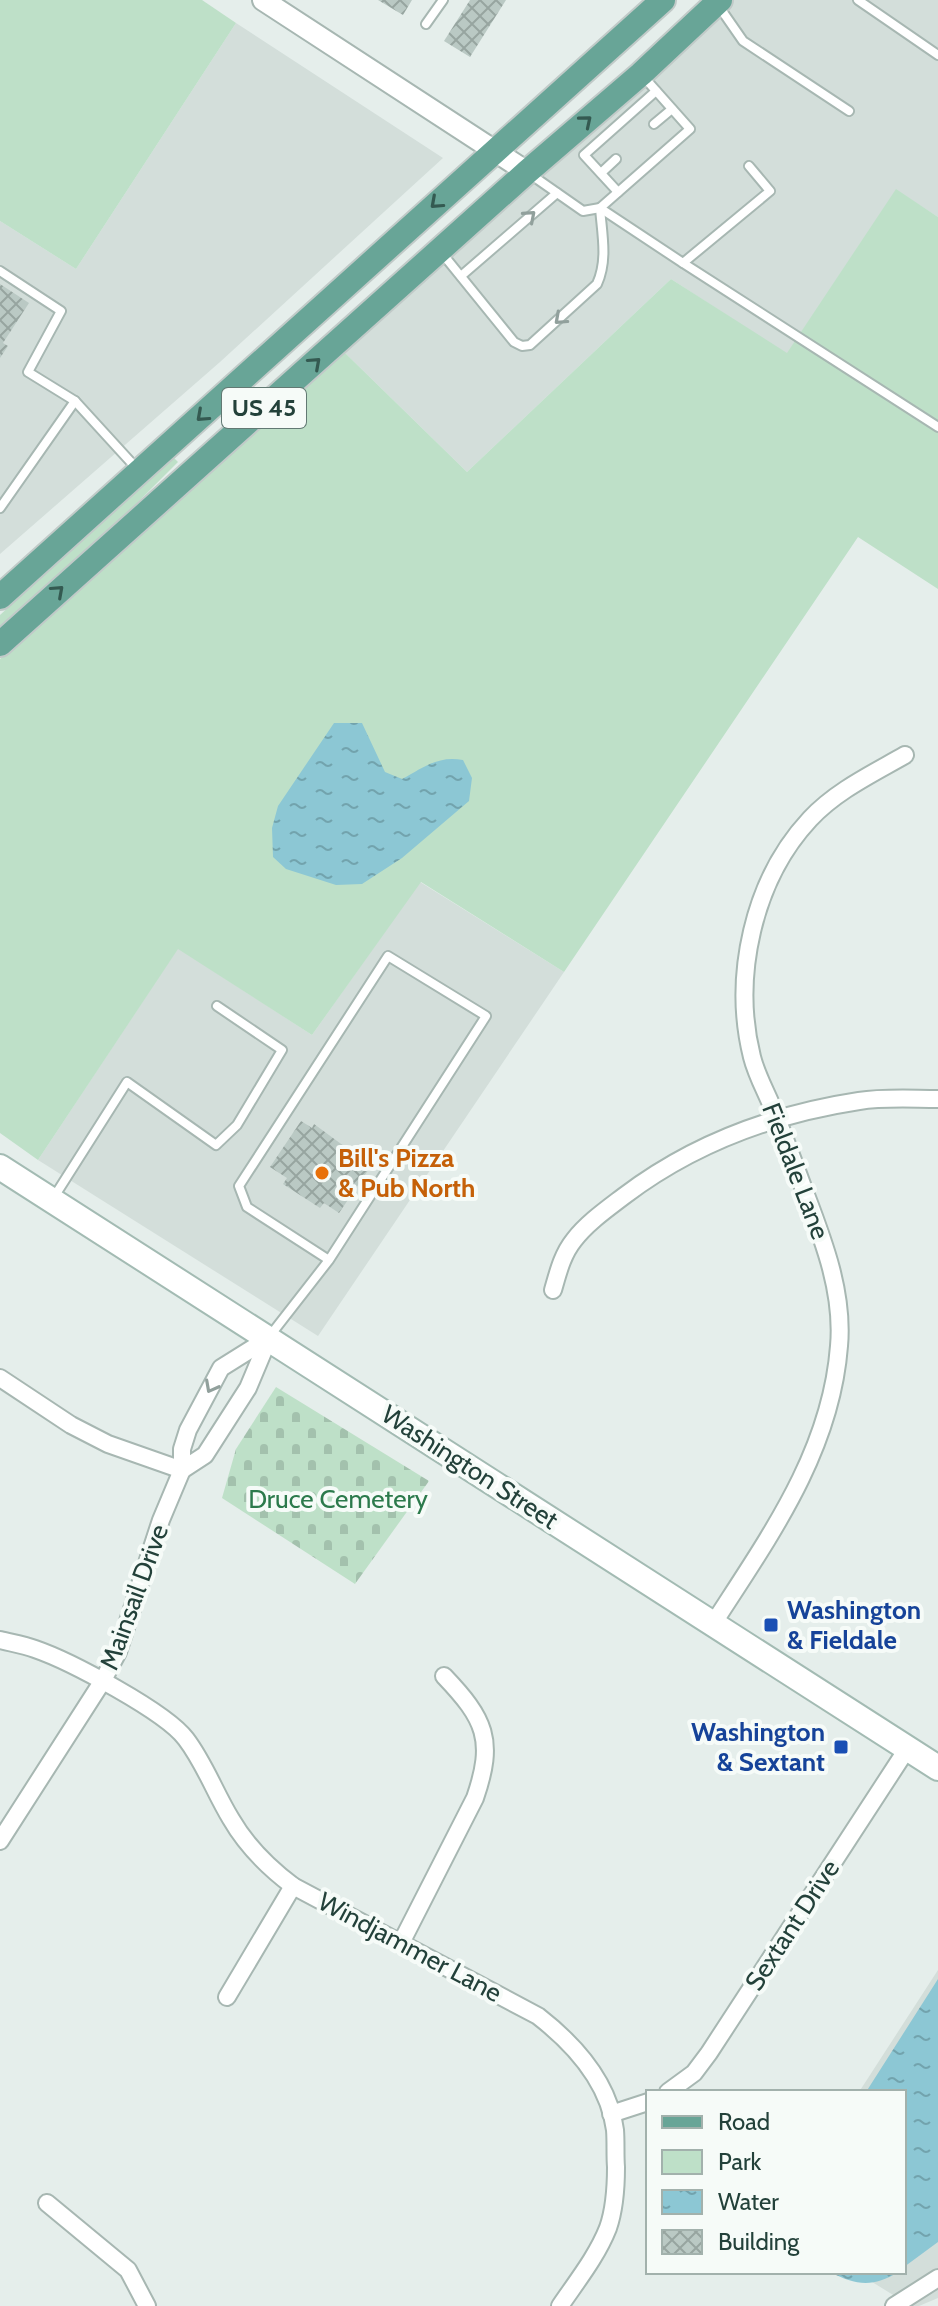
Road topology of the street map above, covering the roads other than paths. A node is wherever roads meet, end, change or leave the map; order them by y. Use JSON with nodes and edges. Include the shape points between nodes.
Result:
{"nodes":[{"id":1,"x":263,"y":0,"type":"edge"},
{"id":2,"x":443,"y":0,"type":"edge"},
{"id":3,"x":663,"y":0,"type":"edge"},
{"id":4,"x":858,"y":0,"type":"edge"},
{"id":5,"x":718,"y":2,"type":"edge"},
{"id":6,"x":426,"y":24,"type":"dead end"},
{"id":7,"x":938,"y":55,"type":"edge"},
{"id":8,"x":648,"y":83,"type":"junction"},
{"id":9,"x":672,"y":109,"type":"junction"},
{"id":10,"x":849,"y":111,"type":"dead end"},
{"id":11,"x":654,"y":124,"type":"dead end"},
{"id":12,"x":493,"y":150,"type":"junction"},
{"id":13,"x":616,"y":159,"type":"dead end"},
{"id":14,"x":749,"y":166,"type":"dead end"},
{"id":15,"x":527,"y":172,"type":"junction"},
{"id":16,"x":601,"y":173,"type":"junction"},
{"id":17,"x":618,"y":192,"type":"junction"},
{"id":18,"x":557,"y":193,"type":"junction"},
{"id":19,"x":600,"y":208,"type":"junction"},
{"id":20,"x":440,"y":251,"type":"junction"},
{"id":21,"x":683,"y":263,"type":"junction"},
{"id":22,"x":0,"y":271,"type":"edge"},
{"id":23,"x":461,"y":276,"type":"junction"},
{"id":24,"x":75,"y":401,"type":"junction"},
{"id":25,"x":938,"y":427,"type":"edge"},
{"id":26,"x":140,"y":473,"type":"junction"},
{"id":27,"x":0,"y":508,"type":"edge"},
{"id":28,"x":0,"y":597,"type":"edge"},
{"id":29,"x":0,"y":644,"type":"edge"},
{"id":30,"x":905,"y":755,"type":"dead end"},
{"id":31,"x":217,"y":1006,"type":"dead end"},
{"id":32,"x":938,"y":1099,"type":"edge"},
{"id":33,"x":777,"y":1118,"type":"junction"},
{"id":34,"x":0,"y":1167,"type":"edge"},
{"id":35,"x":52,"y":1201,"type":"junction"},
{"id":36,"x":329,"y":1260,"type":"junction"},
{"id":37,"x":553,"y":1290,"type":"dead end"},
{"id":38,"x":269,"y":1338,"type":"junction"},
{"id":39,"x":0,"y":1378,"type":"edge"},
{"id":40,"x":182,"y":1470,"type":"junction"},
{"id":41,"x":713,"y":1624,"type":"junction"},
{"id":42,"x":0,"y":1640,"type":"edge"},
{"id":43,"x":444,"y":1676,"type":"dead end"},
{"id":44,"x":102,"y":1682,"type":"junction"},
{"id":45,"x":907,"y":1749,"type":"junction"},
{"id":46,"x":938,"y":1768,"type":"edge"},
{"id":47,"x":0,"y":1841,"type":"edge"},
{"id":48,"x":293,"y":1886,"type":"junction"},
{"id":49,"x":401,"y":1943,"type":"junction"},
{"id":50,"x":227,"y":1997,"type":"dead end"},
{"id":51,"x":671,"y":2090,"type":"edge"},
{"id":52,"x":646,"y":2103,"type":"edge"},
{"id":53,"x":611,"y":2114,"type":"junction"},
{"id":54,"x":47,"y":2203,"type":"dead end"},
{"id":55,"x":938,"y":2278,"type":"edge"},
{"id":56,"x":147,"y":2306,"type":"edge"},
{"id":57,"x":560,"y":2306,"type":"edge"},
{"id":58,"x":894,"y":2306,"type":"edge"}],
"edges":[{"from":1,"to":12,"type":"street"},
{"from":2,"to":6,"type":"lane"},
{"from":3,"to":12,"type":"main road","number":"US 45"},
{"from":4,"to":7,"type":"lane"},
{"from":5,"to":8,"type":"main road","number":"US 45"},
{"from":5,"to":10,"type":"lane","via":[[743,41]]},
{"from":8,"to":9,"type":"lane"},
{"from":15,"to":8,"type":"main road","number":"US 45","one_way":true},
{"from":8,"to":16,"type":"lane","via":[[584,155]]},
{"from":9,"to":11,"type":"lane"},
{"from":9,"to":17,"type":"lane","via":[[690,129]]},
{"from":12,"to":15,"type":"street"},
{"from":12,"to":26,"type":"main road","number":"US 45","one_way":true},
{"from":13,"to":16,"type":"lane"},
{"from":14,"to":21,"type":"lane","via":[[770,191]]},
{"from":15,"to":18,"type":"lane"},
{"from":15,"to":20,"type":"main road","number":"US 45"},
{"from":16,"to":17,"type":"lane"},
{"from":17,"to":19,"type":"lane"},
{"from":18,"to":19,"type":"lane","via":[[583,211]]},
{"from":23,"to":18,"type":"lane","one_way":true},
{"from":19,"to":21,"type":"lane"},
{"from":19,"to":23,"type":"lane","one_way":true,"via":[[603,265],[592,290],[526,346],[514,342]]},
{"from":20,"to":23,"type":"lane"},
{"from":29,"to":20,"type":"main road","number":"US 45","one_way":true},
{"from":21,"to":25,"type":"lane"},
{"from":22,"to":24,"type":"lane","via":[[61,311],[28,372]]},
{"from":24,"to":26,"type":"lane"},
{"from":24,"to":27,"type":"lane"},
{"from":26,"to":28,"type":"main road","number":"US 45"},
{"from":30,"to":33,"type":"street","name":"Fieldale Lane","via":[[810,818],[790,844],[757,911],[744,994],[746,1026],[753,1060]]},
{"from":31,"to":35,"type":"lane","via":[[282,1050],[237,1125],[216,1145],[127,1082]]},
{"from":32,"to":33,"type":"street","via":[[861,1100]]},
{"from":33,"to":37,"type":"street","via":[[693,1152],[614,1203],[574,1239]]},
{"from":33,"to":41,"type":"street","name":"Fieldale Lane","via":[[824,1243],[840,1343],[812,1459]]},
{"from":34,"to":35,"type":"main road","name":"Washington Street"},
{"from":35,"to":38,"type":"main road","name":"Washington Street"},
{"from":36,"to":36,"type":"lane","via":[[486,1016],[388,956],[239,1186],[247,1207]]},
{"from":36,"to":38,"type":"lane"},
{"from":38,"to":40,"type":"street","name":"Mainsail Drive","via":[[248,1388],[205,1455]]},
{"from":38,"to":40,"type":"street","name":"Mainsail Drive","one_way":true,"via":[[221,1368],[188,1430]]},
{"from":38,"to":41,"type":"main road","name":"Washington Street"},
{"from":39,"to":40,"type":"street","via":[[108,1444]]},
{"from":40,"to":44,"type":"street","name":"Mainsail Drive","via":[[128,1625]]},
{"from":41,"to":45,"type":"main road","name":"Washington Street"},
{"from":42,"to":44,"type":"street","name":"Windjammer Lane","via":[[51,1655]]},
{"from":43,"to":49,"type":"street","via":[[469,1703],[483,1731],[484,1772]]},
{"from":44,"to":47,"type":"street","name":"Mainsail Drive"},
{"from":44,"to":48,"type":"street","name":"Windjammer Lane","via":[[178,1730],[210,1775],[231,1820],[270,1868]]},
{"from":45,"to":46,"type":"main road","name":"Washington Street"},
{"from":45,"to":51,"type":"street","name":"Sextant Drive","via":[[709,2053]]},
{"from":48,"to":49,"type":"street","name":"Windjammer Lane"},
{"from":48,"to":50,"type":"street"},
{"from":49,"to":53,"type":"street","name":"Windjammer Lane","via":[[509,1999],[561,2034],[600,2085]]},
{"from":52,"to":53,"type":"street"},
{"from":53,"to":57,"type":"street","name":"Windjammer Lane","via":[[616,2192],[609,2226]]},
{"from":54,"to":56,"type":"street","via":[[128,2270]]},
{"from":55,"to":58,"type":"street"}]}
